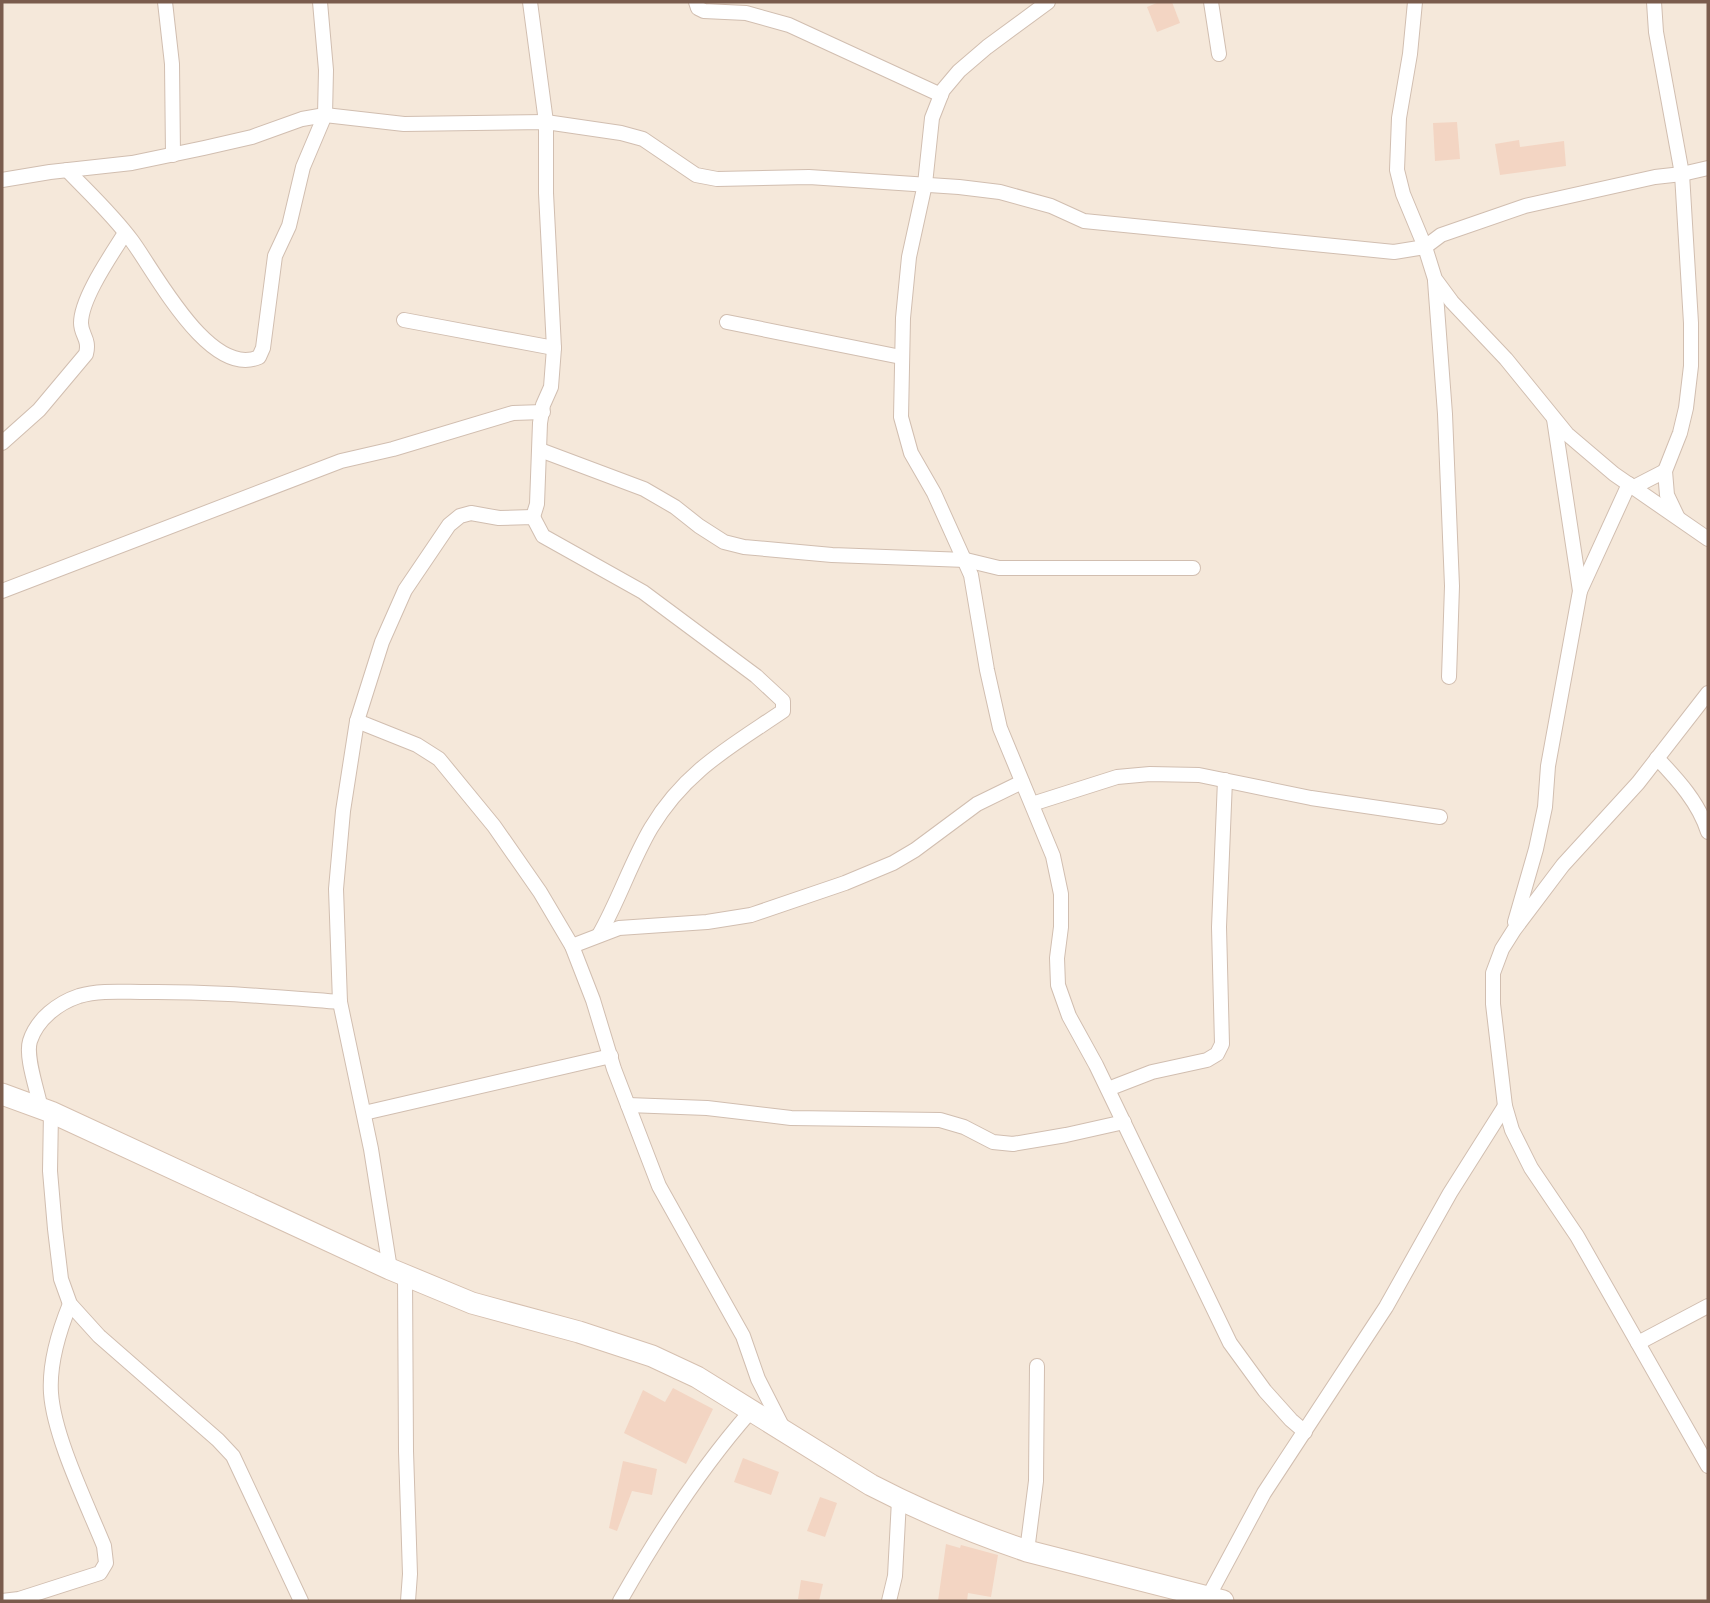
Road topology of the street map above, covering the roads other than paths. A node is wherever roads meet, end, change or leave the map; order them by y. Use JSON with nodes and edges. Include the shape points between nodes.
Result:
{"nodes":[{"id":1,"x":166,"y":2,"type":"edge"},
{"id":2,"x":320,"y":2,"type":"edge"},
{"id":3,"x":530,"y":2,"type":"edge"},
{"id":4,"x":696,"y":2,"type":"edge"},
{"id":5,"x":1048,"y":2,"type":"edge"},
{"id":6,"x":1211,"y":2,"type":"edge"},
{"id":7,"x":1415,"y":2,"type":"edge"},
{"id":8,"x":1654,"y":2,"type":"edge"},
{"id":9,"x":1219,"y":54,"type":"dead end"},
{"id":10,"x":941,"y":95,"type":"junction"},
{"id":11,"x":325,"y":115,"type":"junction"},
{"id":12,"x":546,"y":122,"type":"junction"},
{"id":13,"x":173,"y":155,"type":"junction"},
{"id":14,"x":1708,"y":168,"type":"edge"},
{"id":15,"x":67,"y":170,"type":"junction"},
{"id":16,"x":1682,"y":174,"type":"junction"},
{"id":17,"x":2,"y":180,"type":"edge"},
{"id":18,"x":925,"y":184,"type":"junction"},
{"id":19,"x":125,"y":233,"type":"junction"},
{"id":20,"x":1425,"y":247,"type":"junction"},
{"id":21,"x":1435,"y":279,"type":"junction"},
{"id":22,"x":404,"y":320,"type":"dead end"},
{"id":23,"x":727,"y":322,"type":"dead end"},
{"id":24,"x":554,"y":348,"type":"junction"},
{"id":25,"x":901,"y":357,"type":"junction"},
{"id":26,"x":542,"y":412,"type":"junction"},
{"id":27,"x":1554,"y":418,"type":"junction"},
{"id":28,"x":2,"y":443,"type":"edge"},
{"id":29,"x":540,"y":450,"type":"junction"},
{"id":30,"x":1665,"y":471,"type":"junction"},
{"id":31,"x":1631,"y":485,"type":"junction"},
{"id":32,"x":533,"y":517,"type":"junction"},
{"id":33,"x":1678,"y":517,"type":"junction"},
{"id":34,"x":1708,"y":539,"type":"edge"},
{"id":35,"x":966,"y":560,"type":"junction"},
{"id":36,"x":1193,"y":568,"type":"dead end"},
{"id":37,"x":2,"y":591,"type":"edge"},
{"id":38,"x":1580,"y":591,"type":"junction"},
{"id":39,"x":1449,"y":677,"type":"dead end"},
{"id":40,"x":1708,"y":693,"type":"edge"},
{"id":41,"x":357,"y":721,"type":"junction"},
{"id":42,"x":1657,"y":758,"type":"junction"},
{"id":43,"x":1225,"y":780,"type":"junction"},
{"id":44,"x":1022,"y":782,"type":"junction"},
{"id":45,"x":1032,"y":804,"type":"junction"},
{"id":46,"x":1440,"y":817,"type":"dead end"},
{"id":47,"x":1707,"y":823,"type":"edge"},
{"id":48,"x":1514,"y":930,"type":"junction"},
{"id":49,"x":598,"y":934,"type":"junction"},
{"id":50,"x":572,"y":946,"type":"junction"},
{"id":51,"x":340,"y":1002,"type":"junction"},
{"id":52,"x":611,"y":1056,"type":"junction"},
{"id":53,"x":1108,"y":1088,"type":"junction"},
{"id":54,"x":2,"y":1094,"type":"edge"},
{"id":55,"x":628,"y":1105,"type":"junction"},
{"id":56,"x":1504,"y":1106,"type":"junction"},
{"id":57,"x":46,"y":1111,"type":"junction"},
{"id":58,"x":365,"y":1113,"type":"junction"},
{"id":59,"x":1124,"y":1122,"type":"junction"},
{"id":60,"x":386,"y":1235,"type":"junction"},
{"id":61,"x":362,"y":1256,"type":"junction"},
{"id":62,"x":398,"y":1272,"type":"junction"},
{"id":63,"x":70,"y":1304,"type":"junction"},
{"id":64,"x":1708,"y":1306,"type":"edge"},
{"id":65,"x":1638,"y":1343,"type":"junction"},
{"id":66,"x":1037,"y":1366,"type":"dead end"},
{"id":67,"x":750,"y":1412,"type":"junction"},
{"id":68,"x":1305,"y":1432,"type":"junction"},
{"id":69,"x":787,"y":1436,"type":"junction"},
{"id":70,"x":1708,"y":1466,"type":"edge"},
{"id":71,"x":899,"y":1500,"type":"junction"},
{"id":72,"x":1027,"y":1552,"type":"junction"},
{"id":73,"x":1212,"y":1600,"type":"edge"},
{"id":74,"x":2,"y":1601,"type":"edge"},
{"id":75,"x":300,"y":1601,"type":"edge"},
{"id":76,"x":408,"y":1601,"type":"edge"},
{"id":77,"x":620,"y":1601,"type":"edge"},
{"id":78,"x":889,"y":1601,"type":"edge"}],
"edges":[{"from":1,"to":13,"type":"street"},
{"from":2,"to":11,"type":"street"},
{"from":3,"to":12,"type":"street"},
{"from":4,"to":10,"type":"street","via":[[704,11],[746,13],[789,25]]},
{"from":5,"to":10,"type":"street","via":[[987,47]]},
{"from":6,"to":9,"type":"street"},
{"from":7,"to":20,"type":"street","via":[[1399,118],[1397,170]]},
{"from":8,"to":16,"type":"street"},
{"from":10,"to":18,"type":"street","via":[[932,118]]},
{"from":11,"to":12,"type":"street","via":[[404,124]]},
{"from":11,"to":13,"type":"street"},
{"from":11,"to":19,"type":"street","via":[[275,256],[259,357],[232,357],[191,327]]},
{"from":12,"to":18,"type":"street","via":[[643,139],[696,175],[717,179],[809,177]]},
{"from":12,"to":24,"type":"street"},
{"from":13,"to":15,"type":"street"},
{"from":14,"to":16,"type":"street"},
{"from":15,"to":17,"type":"street"},
{"from":15,"to":19,"type":"street"},
{"from":16,"to":20,"type":"street","via":[[1525,206],[1441,235]]},
{"from":16,"to":30,"type":"street","via":[[1691,366],[1680,433]]},
{"from":18,"to":20,"type":"street","via":[[1000,192],[1084,221],[1394,252]]},
{"from":18,"to":25,"type":"street","via":[[909,257]]},
{"from":19,"to":28,"type":"street","via":[[83,310],[80,324],[89,345],[86,354],[39,410]]},
{"from":20,"to":21,"type":"street"},
{"from":21,"to":27,"type":"street"},
{"from":21,"to":39,"type":"street","via":[[1452,586]]},
{"from":22,"to":24,"type":"street"},
{"from":23,"to":25,"type":"street"},
{"from":24,"to":26,"type":"street","via":[[551,387]]},
{"from":25,"to":35,"type":"street","via":[[901,417],[911,453]]},
{"from":26,"to":29,"type":"street"},
{"from":26,"to":37,"type":"street","via":[[513,413],[341,461]]},
{"from":27,"to":31,"type":"street"},
{"from":27,"to":38,"type":"street"},
{"from":29,"to":32,"type":"street"},
{"from":29,"to":35,"type":"street","via":[[644,489],[724,542],[819,554]]},
{"from":30,"to":31,"type":"street"},
{"from":30,"to":33,"type":"street","via":[[1667,495]]},
{"from":31,"to":33,"type":"street"},
{"from":31,"to":38,"type":"street"},
{"from":32,"to":41,"type":"street","via":[[471,513],[449,526],[405,590],[382,642]]},
{"from":32,"to":49,"type":"street","via":[[543,536],[643,592],[756,676],[784,706],[703,765],[677,791],[651,827]]},
{"from":33,"to":34,"type":"street"},
{"from":35,"to":36,"type":"street","via":[[999,568]]},
{"from":35,"to":44,"type":"street","via":[[1000,728]]},
{"from":38,"to":48,"type":"street","via":[[1548,766],[1545,807]]},
{"from":40,"to":42,"type":"street"},
{"from":41,"to":50,"type":"street","via":[[439,759],[494,826]]},
{"from":41,"to":51,"type":"street","via":[[336,889]]},
{"from":42,"to":47,"type":"street","via":[[1680,782]]},
{"from":42,"to":48,"type":"street","via":[[1563,865]]},
{"from":43,"to":45,"type":"street","via":[[1199,775],[1117,777]]},
{"from":43,"to":46,"type":"street"},
{"from":43,"to":53,"type":"street","via":[[1219,927],[1222,1044],[1207,1060]]},
{"from":44,"to":45,"type":"street"},
{"from":44,"to":49,"type":"street","via":[[976,804],[892,863],[809,896],[751,915]]},
{"from":45,"to":53,"type":"street","via":[[1053,856],[1061,894],[1058,985],[1069,1016]]},
{"from":48,"to":56,"type":"street","via":[[1493,973]]},
{"from":49,"to":50,"type":"street"},
{"from":50,"to":52,"type":"street"},
{"from":51,"to":57,"type":"street","via":[[182,991],[79,996],[41,1019],[29,1042]]},
{"from":51,"to":58,"type":"street"},
{"from":52,"to":55,"type":"street"},
{"from":52,"to":58,"type":"street"},
{"from":53,"to":59,"type":"street"},
{"from":54,"to":57,"type":"street"},
{"from":55,"to":59,"type":"street","via":[[790,1118],[940,1120],[993,1142],[1013,1144]]},
{"from":55,"to":69,"type":"street","via":[[659,1186],[743,1336]]},
{"from":56,"to":65,"type":"street","via":[[1531,1168],[1577,1236]]},
{"from":56,"to":68,"type":"street"},
{"from":57,"to":61,"type":"street"},
{"from":57,"to":63,"type":"street","via":[[61,1279]]},
{"from":58,"to":60,"type":"street"},
{"from":59,"to":68,"type":"street","via":[[1230,1343],[1265,1391]]},
{"from":60,"to":61,"type":"street"},
{"from":60,"to":62,"type":"street"},
{"from":61,"to":62,"type":"street"},
{"from":62,"to":67,"type":"street","via":[[472,1303],[652,1356],[697,1377]]},
{"from":62,"to":76,"type":"street"},
{"from":63,"to":74,"type":"street","via":[[60,1331],[51,1392],[55,1416],[104,1546],[106,1563],[100,1573]]},
{"from":63,"to":75,"type":"street","via":[[99,1336],[233,1456]]},
{"from":64,"to":65,"type":"street"},
{"from":65,"to":70,"type":"street"},
{"from":66,"to":72,"type":"street","via":[[1036,1481]]},
{"from":67,"to":69,"type":"street"},
{"from":67,"to":77,"type":"street","via":[[684,1497]]},
{"from":68,"to":73,"type":"street","via":[[1264,1493]]},
{"from":69,"to":71,"type":"street"},
{"from":71,"to":72,"type":"street"},
{"from":71,"to":78,"type":"street","via":[[895,1576]]},
{"from":72,"to":73,"type":"street"}]}
